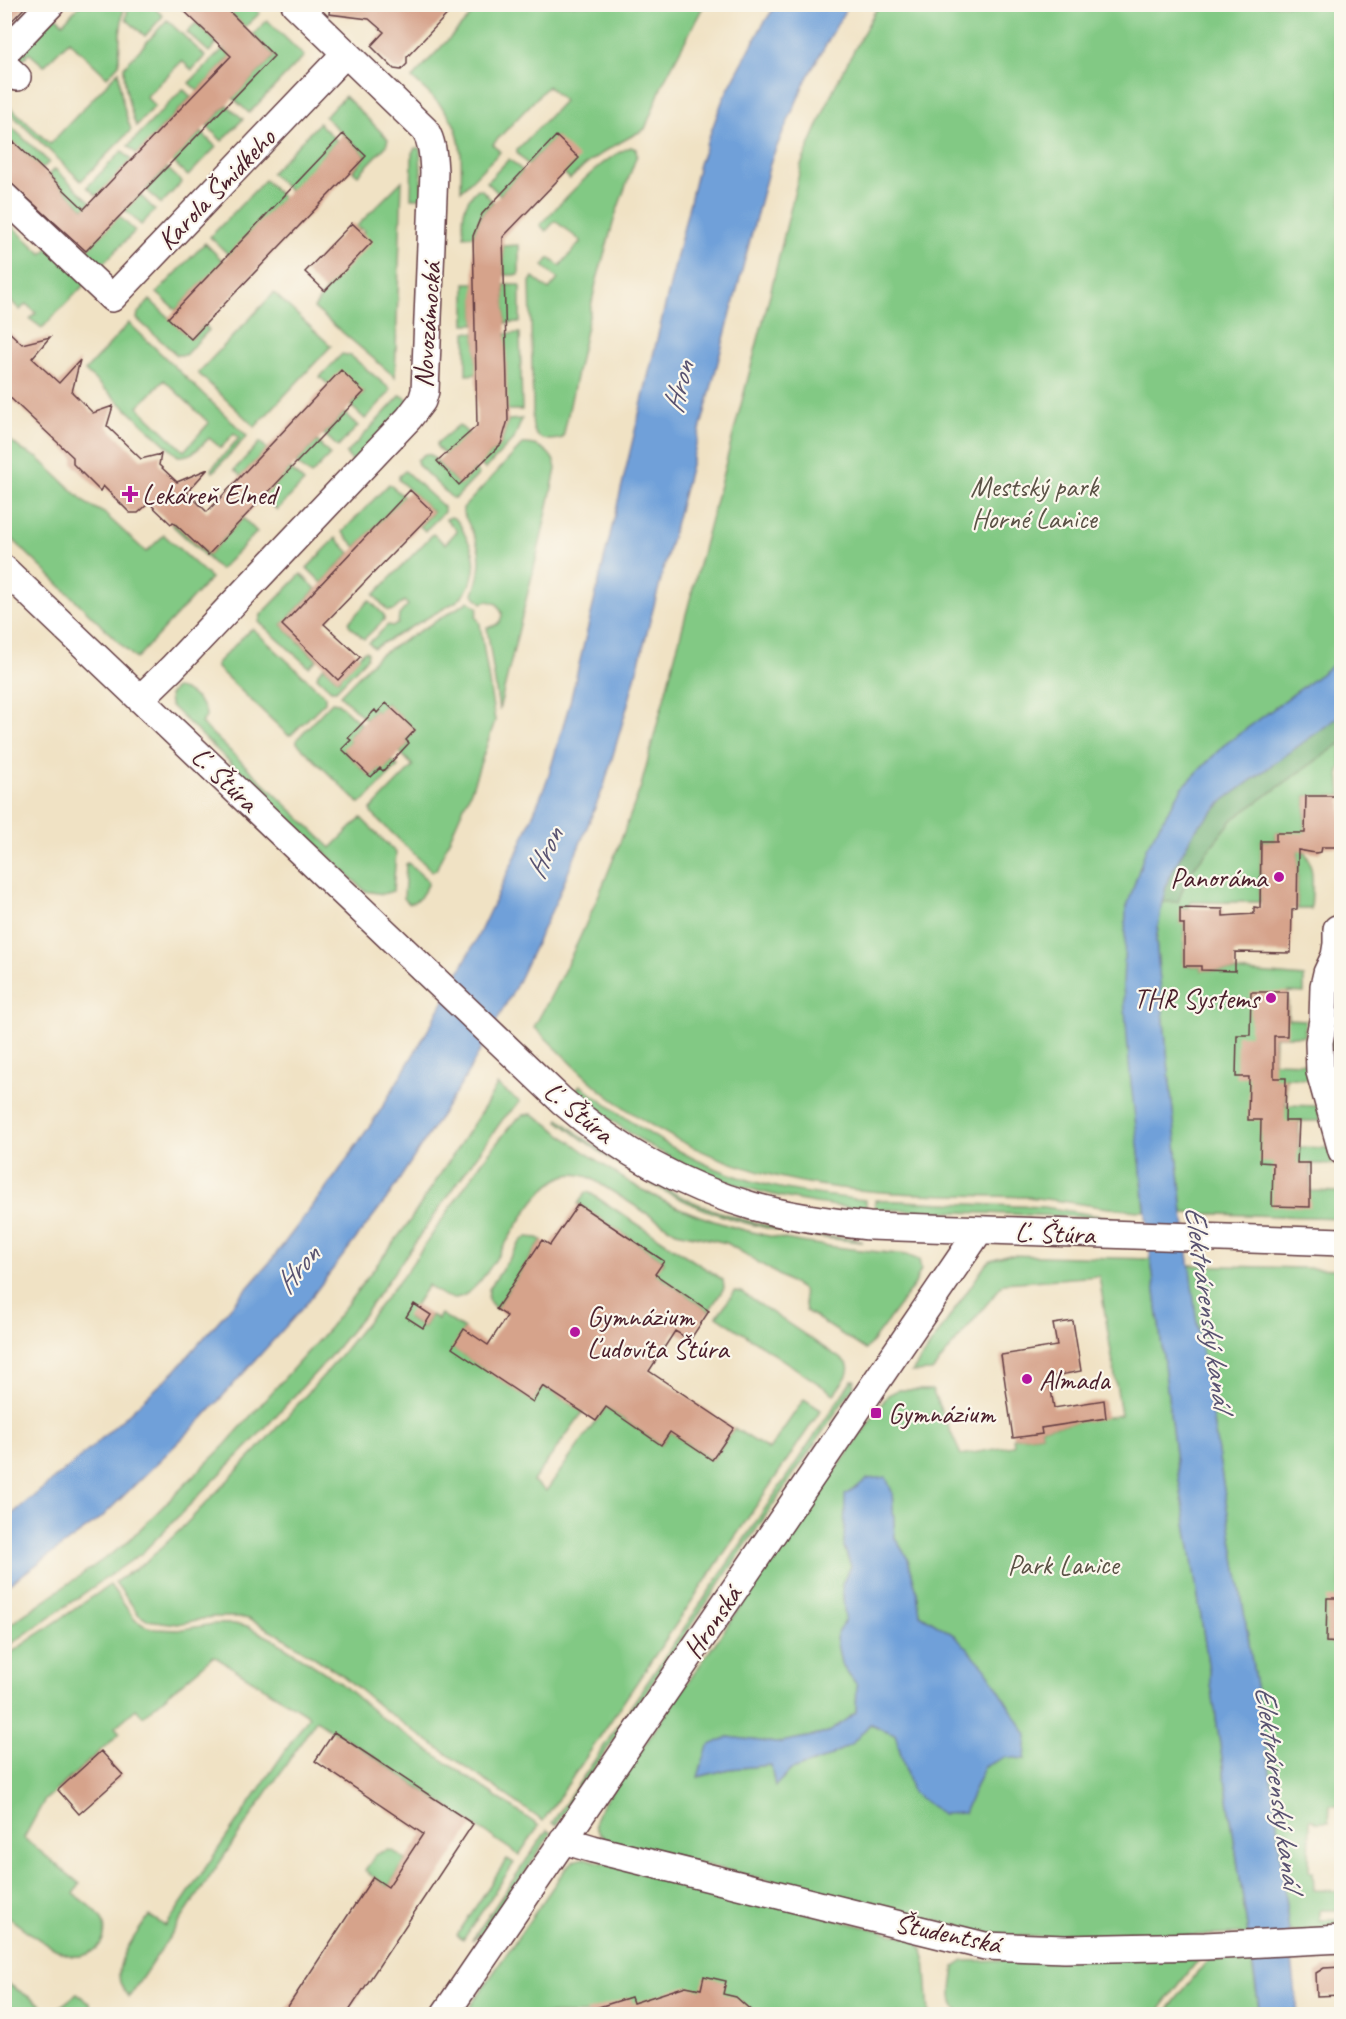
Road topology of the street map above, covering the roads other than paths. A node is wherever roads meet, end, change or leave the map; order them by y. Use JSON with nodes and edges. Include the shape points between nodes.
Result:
{"nodes":[{"id":1,"x":51,"y":4,"type":"edge"},
{"id":2,"x":295,"y":4,"type":"edge"},
{"id":3,"x":4,"y":52,"type":"edge"},
{"id":4,"x":345,"y":54,"type":"junction"},
{"id":5,"x":4,"y":196,"type":"edge"},
{"id":6,"x":4,"y":569,"type":"edge"},
{"id":7,"x":140,"y":699,"type":"junction"},
{"id":8,"x":1337,"y":929,"type":"dead end"},
{"id":9,"x":1341,"y":1150,"type":"edge"},
{"id":10,"x":979,"y":1231,"type":"junction"},
{"id":11,"x":1341,"y":1242,"type":"edge"},
{"id":12,"x":563,"y":1840,"type":"junction"},
{"id":13,"x":1332,"y":1939,"type":"edge"},
{"id":14,"x":445,"y":2014,"type":"edge"}],
"edges":[{"from":1,"to":3,"type":"street"},
{"from":2,"to":4,"type":"street","name":"Novozámocká"},
{"from":4,"to":5,"type":"street","name":"Karola Šmidkeho","via":[[112,298]]},
{"from":4,"to":7,"type":"street","name":"Novozámocká","via":[[425,130],[433,149],[427,382],[423,401]]},
{"from":6,"to":7,"type":"street","name":"Ľ. Štúra"},
{"from":7,"to":10,"type":"street","name":"Ľ. Štúra","via":[[531,1072],[577,1114],[618,1144],[661,1170],[753,1207],[843,1223]]},
{"from":8,"to":9,"type":"street","via":[[1335,956],[1324,986],[1319,1042],[1320,1072]]},
{"from":10,"to":11,"type":"street","name":"Ľ. Štúra"},
{"from":10,"to":12,"type":"street","name":"Hronská"},
{"from":12,"to":13,"type":"street","name":"Študentská","via":[[986,1946],[1065,1949]]},
{"from":12,"to":14,"type":"street","name":"Hronská"}]}
